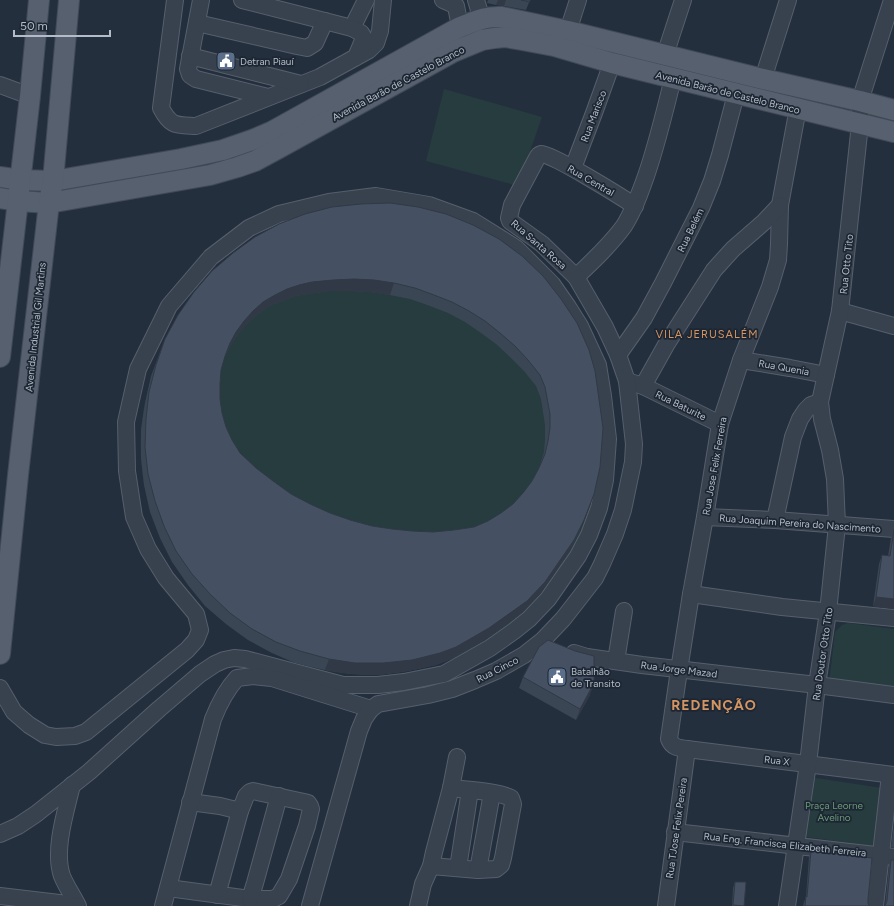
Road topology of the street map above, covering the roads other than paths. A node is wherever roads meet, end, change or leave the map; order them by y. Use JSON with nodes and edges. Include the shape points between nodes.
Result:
{"nodes":[{"id":1,"x":40,"y":0,"type":"edge"},
{"id":2,"x":69,"y":0,"type":"edge"},
{"id":3,"x":176,"y":0,"type":"edge"},
{"id":4,"x":201,"y":0,"type":"edge"},
{"id":5,"x":242,"y":0,"type":"edge"},
{"id":6,"x":366,"y":0,"type":"edge"},
{"id":7,"x":383,"y":0,"type":"edge"},
{"id":8,"x":443,"y":0,"type":"edge"},
{"id":9,"x":578,"y":0,"type":"edge"},
{"id":10,"x":682,"y":0,"type":"edge"},
{"id":11,"x":788,"y":0,"type":"edge"},
{"id":12,"x":892,"y":0,"type":"edge"},
{"id":13,"x":479,"y":9,"type":"edge"},
{"id":14,"x":325,"y":21,"type":"junction"},
{"id":15,"x":197,"y":22,"type":"junction"},
{"id":16,"x":460,"y":27,"type":"junction"},
{"id":17,"x":352,"y":28,"type":"junction"},
{"id":18,"x":568,"y":31,"type":"junction"},
{"id":19,"x":665,"y":55,"type":"junction"},
{"id":20,"x":190,"y":56,"type":"junction"},
{"id":21,"x":356,"y":57,"type":"junction"},
{"id":22,"x":612,"y":63,"type":"junction"},
{"id":23,"x":673,"y":78,"type":"junction"},
{"id":24,"x":763,"y":79,"type":"junction"},
{"id":25,"x":301,"y":84,"type":"junction"},
{"id":26,"x":0,"y":85,"type":"edge"},
{"id":27,"x":736,"y":94,"type":"junction"},
{"id":28,"x":30,"y":96,"type":"junction"},
{"id":29,"x":268,"y":97,"type":"junction"},
{"id":30,"x":860,"y":101,"type":"junction"},
{"id":31,"x":798,"y":108,"type":"junction"},
{"id":32,"x":894,"y":110,"type":"edge"},
{"id":33,"x":860,"y":124,"type":"junction"},
{"id":34,"x":894,"y":132,"type":"edge"},
{"id":35,"x":546,"y":155,"type":"joint"},
{"id":36,"x":573,"y":168,"type":"junction"},
{"id":37,"x":0,"y":177,"type":"edge"},
{"id":38,"x":21,"y":180,"type":"junction"},
{"id":39,"x":53,"y":181,"type":"junction"},
{"id":40,"x":9,"y":199,"type":"edge"},
{"id":41,"x":49,"y":203,"type":"junction"},
{"id":42,"x":780,"y":205,"type":"junction"},
{"id":43,"x":635,"y":206,"type":"junction"},
{"id":44,"x":576,"y":277,"type":"junction"},
{"id":45,"x":840,"y":311,"type":"junction"},
{"id":46,"x":894,"y":326,"type":"edge"},
{"id":47,"x":1,"y":329,"type":"edge"},
{"id":48,"x":618,"y":355,"type":"junction"},
{"id":49,"x":0,"y":356,"type":"edge"},
{"id":50,"x":741,"y":360,"type":"junction"},
{"id":51,"x":826,"y":375,"type":"junction"},
{"id":52,"x":627,"y":381,"type":"junction"},
{"id":53,"x":643,"y":386,"type":"junction"},
{"id":54,"x":820,"y":402,"type":"junction"},
{"id":55,"x":720,"y":424,"type":"junction"},
{"id":56,"x":705,"y":517,"type":"junction"},
{"id":57,"x":775,"y":520,"type":"junction"},
{"id":58,"x":837,"y":525,"type":"junction"},
{"id":59,"x":894,"y":528,"type":"edge"},
{"id":60,"x":691,"y":594,"type":"junction"},
{"id":61,"x":624,"y":611,"type":"dead end"},
{"id":62,"x":828,"y":612,"type":"junction"},
{"id":63,"x":894,"y":618,"type":"edge"},
{"id":64,"x":552,"y":644,"type":"junction"},
{"id":65,"x":0,"y":654,"type":"edge"},
{"id":66,"x":234,"y":658,"type":"junction"},
{"id":67,"x":616,"y":661,"type":"junction"},
{"id":68,"x":679,"y":670,"type":"junction"},
{"id":69,"x":237,"y":678,"type":"junction"},
{"id":70,"x":817,"y":685,"type":"junction"},
{"id":71,"x":0,"y":688,"type":"edge"},
{"id":72,"x":894,"y":695,"type":"edge"},
{"id":73,"x":371,"y":709,"type":"junction"},
{"id":74,"x":669,"y":735,"type":"joint"},
{"id":75,"x":687,"y":750,"type":"junction"},
{"id":76,"x":457,"y":757,"type":"dead end"},
{"id":77,"x":808,"y":764,"type":"junction"},
{"id":78,"x":892,"y":775,"type":"edge"},
{"id":79,"x":72,"y":785,"type":"junction"},
{"id":80,"x":451,"y":788,"type":"junction"},
{"id":81,"x":470,"y":790,"type":"junction"},
{"id":82,"x":492,"y":793,"type":"junction"},
{"id":83,"x":279,"y":796,"type":"junction"},
{"id":84,"x":190,"y":802,"type":"junction"},
{"id":85,"x":240,"y":811,"type":"junction"},
{"id":86,"x":307,"y":826,"type":"junction"},
{"id":87,"x":330,"y":832,"type":"junction"},
{"id":88,"x":675,"y":832,"type":"junction"},
{"id":89,"x":0,"y":834,"type":"edge"},
{"id":90,"x":796,"y":846,"type":"junction"},
{"id":91,"x":887,"y":856,"type":"edge"},
{"id":92,"x":431,"y":866,"type":"junction"},
{"id":93,"x":458,"y":868,"type":"junction"},
{"id":94,"x":478,"y":870,"type":"junction"},
{"id":95,"x":168,"y":888,"type":"junction"},
{"id":96,"x":217,"y":895,"type":"junction"},
{"id":97,"x":0,"y":896,"type":"edge"},
{"id":98,"x":250,"y":900,"type":"junction"},
{"id":99,"x":77,"y":906,"type":"edge"},
{"id":100,"x":163,"y":906,"type":"edge"},
{"id":101,"x":310,"y":906,"type":"edge"},
{"id":102,"x":418,"y":906,"type":"edge"},
{"id":103,"x":666,"y":906,"type":"edge"},
{"id":104,"x":787,"y":906,"type":"edge"},
{"id":105,"x":875,"y":906,"type":"edge"}],
"edges":[{"from":1,"to":28,"type":"main road"},
{"from":2,"to":39,"type":"main road","name":"Avenida Industrial Gil Martins"},
{"from":3,"to":29,"type":"street","via":[[161,108],[167,119],[177,125],[196,126]]},
{"from":4,"to":15,"type":"street"},
{"from":5,"to":14,"type":"street"},
{"from":6,"to":17,"type":"street"},
{"from":7,"to":21,"type":"street","via":[[380,31],[376,42],[369,50]]},
{"from":8,"to":16,"type":"street","via":[[456,6]]},
{"from":9,"to":18,"type":"street"},
{"from":10,"to":19,"type":"street"},
{"from":11,"to":24,"type":"street"},
{"from":12,"to":30,"type":"street","name":"Rua Otto Tito"},
{"from":13,"to":16,"type":"main road","name":"Avenida Barão de Castelo Branco"},
{"from":13,"to":18,"type":"main road","name":"Avenida Barão de Castelo Branco","via":[[495,17]]},
{"from":14,"to":15,"type":"street","via":[[315,43],[307,48]]},
{"from":14,"to":17,"type":"street"},
{"from":15,"to":20,"type":"street"},
{"from":16,"to":39,"type":"main road","name":"Avenida Barão de Castelo Branco","via":[[282,126],[252,140],[223,150],[181,159]]},
{"from":17,"to":21,"type":"street","via":[[364,38]]},
{"from":18,"to":19,"type":"main road","name":"Avenida Barão de Castelo Branco"},
{"from":19,"to":24,"type":"main road","name":"Avenida Barão de Castelo Branco"},
{"from":20,"to":25,"type":"street"},
{"from":20,"to":29,"type":"street","via":[[188,69],[190,75],[196,79]]},
{"from":21,"to":25,"type":"street","via":[[320,77]]},
{"from":22,"to":23,"type":"main road","name":"Avenida Barão de Castelo Branco"},
{"from":22,"to":36,"type":"street","name":"Rua Marisco"},
{"from":22,"to":41,"type":"main road","name":"Avenida Barão de Castelo Branco","via":[[554,46],[522,40],[505,37],[482,40],[453,52],[255,161],[210,175]]},
{"from":23,"to":27,"type":"main road","name":"Avenida Barão de Castelo Branco"},
{"from":23,"to":43,"type":"street","via":[[655,151]]},
{"from":24,"to":30,"type":"main road","name":"Avenida Barão de Castelo Branco"},
{"from":25,"to":29,"type":"street"},
{"from":26,"to":28,"type":"street"},
{"from":27,"to":31,"type":"main road","name":"Avenida Barão de Castelo Branco"},
{"from":27,"to":48,"type":"street","name":"Rua Belém","via":[[716,168],[701,208],[644,318]]},
{"from":28,"to":38,"type":"main road"},
{"from":30,"to":32,"type":"main road","name":"Avenida Barão de Castelo Branco"},
{"from":30,"to":33,"type":"street","name":"Rua Otto Tito"},
{"from":31,"to":33,"type":"main road","name":"Avenida Barão de Castelo Branco"},
{"from":31,"to":42,"type":"street","name":"Rua Jose Felix Ferreira"},
{"from":33,"to":34,"type":"main road","name":"Avenida Barão de Castelo Branco"},
{"from":33,"to":45,"type":"street","name":"Rua Otto Tito"},
{"from":35,"to":36,"type":"street","name":"Rua Central"},
{"from":35,"to":44,"type":"street","name":"Rua Santa Rosa","via":[[539,155],[537,158],[512,206],[509,218],[542,244]]},
{"from":36,"to":43,"type":"street","name":"Rua Central"},
{"from":37,"to":38,"type":"main road","name":"Avenida Barão de Castelo Branco"},
{"from":38,"to":39,"type":"main road","name":"Avenida Barão de Castelo Branco"},
{"from":38,"to":40,"type":"main road"},
{"from":39,"to":41,"type":"main road","name":"Avenida Industrial Gil Martins"},
{"from":40,"to":41,"type":"main road","name":"Avenida Barão de Castelo Branco"},
{"from":40,"to":47,"type":"main road"},
{"from":41,"to":65,"type":"main road","name":"Avenida Industrial Gil Martins"},
{"from":42,"to":50,"type":"street","name":"Rua Jose Felix Ferreira","via":[[778,260]]},
{"from":42,"to":53,"type":"street","via":[[714,270]]},
{"from":43,"to":44,"type":"street","via":[[604,250]]},
{"from":44,"to":48,"type":"street","name":"Rua Santa Rosa"},
{"from":45,"to":46,"type":"street"},
{"from":45,"to":51,"type":"street","name":"Rua Otto Tito"},
{"from":47,"to":49,"type":"main road"},
{"from":48,"to":52,"type":"street","name":"Rua Santa Rosa"},
{"from":50,"to":51,"type":"street","name":"Rua Quenia"},
{"from":50,"to":55,"type":"street","name":"Rua Jose Felix Ferreira"},
{"from":51,"to":54,"type":"street","name":"Rua Otto Tito"},
{"from":52,"to":53,"type":"street","name":"Rua Baturite"},
{"from":52,"to":64,"type":"street","name":"Rua Cinco","via":[[634,444],[621,516],[595,578],[563,619]]},
{"from":53,"to":55,"type":"street","name":"Rua Baturite"},
{"from":54,"to":57,"type":"street","via":[[806,410],[793,437]]},
{"from":54,"to":58,"type":"street","name":"Rua Doutor Otto Tito","via":[[835,479]]},
{"from":55,"to":56,"type":"street","name":"Rua Jose Felix Ferreira"},
{"from":56,"to":57,"type":"street","name":"Rua Joaquim Pereira do Nascimento"},
{"from":56,"to":60,"type":"street","name":"Rua Jose Felix Ferreira"},
{"from":57,"to":58,"type":"street","name":"Rua Joaquim Pereira do Nascimento"},
{"from":58,"to":59,"type":"street","name":"Rua Joaquim Pereira do Nascimento"},
{"from":58,"to":62,"type":"street","name":"Rua Doutor Otto Tito"},
{"from":60,"to":62,"type":"street"},
{"from":60,"to":68,"type":"street","name":"Rua Jose Felix Ferreira"},
{"from":61,"to":67,"type":"street"},
{"from":62,"to":63,"type":"street"},
{"from":62,"to":70,"type":"street","name":"Rua Doutor Otto Tito"},
{"from":64,"to":67,"type":"street","name":"Rua Jorge Mazad","via":[[581,655]]},
{"from":64,"to":73,"type":"street","name":"Rua Cinco","via":[[452,689],[378,704]]},
{"from":66,"to":69,"type":"street"},
{"from":66,"to":71,"type":"street","via":[[245,658],[344,685],[378,685],[444,674],[490,648],[529,619],[548,599],[578,556],[599,508],[608,454],[598,365],[580,326],[552,284],[516,248],[473,221],[429,205],[376,196],[329,202],[279,214],[255,225],[212,257],[169,306],[138,369],[126,422],[127,471],[134,517],[151,555],[166,578],[196,614],[200,630],[196,640],[119,706],[86,732],[75,736],[45,735],[29,725],[14,712]]},
{"from":66,"to":79,"type":"street","via":[[215,664],[200,674]]},
{"from":67,"to":68,"type":"street","name":"Rua Jorge Mazad"},
{"from":68,"to":70,"type":"street","name":"Rua Jorge Mazad"},
{"from":68,"to":74,"type":"street","name":"Rua Jose Felix Ferreira"},
{"from":69,"to":73,"type":"street","via":[[272,678]]},
{"from":69,"to":84,"type":"street","via":[[229,686],[213,719]]},
{"from":70,"to":72,"type":"street","name":"Rua Jorge Mazad"},
{"from":70,"to":77,"type":"street","name":"Rua Doutor Otto Tito"},
{"from":73,"to":87,"type":"street","via":[[359,731]]},
{"from":74,"to":75,"type":"street","name":"Rua X","via":[[673,745]]},
{"from":75,"to":77,"type":"street","name":"Rua X"},
{"from":75,"to":88,"type":"street","name":"Rua TJose Felix Pereira"},
{"from":76,"to":80,"type":"street"},
{"from":77,"to":78,"type":"street","name":"Rua X"},
{"from":77,"to":90,"type":"street","name":"Rua Doutor Otto Tito"},
{"from":78,"to":91,"type":"street"},
{"from":79,"to":89,"type":"street","via":[[36,814]]},
{"from":79,"to":99,"type":"street","via":[[59,849],[59,861],[62,876]]},
{"from":80,"to":81,"type":"street"},
{"from":80,"to":92,"type":"street"},
{"from":81,"to":82,"type":"street"},
{"from":81,"to":93,"type":"street"},
{"from":82,"to":94,"type":"street"},
{"from":82,"to":94,"type":"street","via":[[506,795],[511,798],[513,804],[500,865],[496,869]]},
{"from":83,"to":85,"type":"street","via":[[250,792]]},
{"from":83,"to":86,"type":"street","via":[[308,803],[311,809]]},
{"from":83,"to":98,"type":"street"},
{"from":84,"to":85,"type":"street"},
{"from":84,"to":95,"type":"street"},
{"from":85,"to":96,"type":"street"},
{"from":86,"to":87,"type":"street"},
{"from":86,"to":98,"type":"street","via":[[289,879],[280,896],[273,899]]},
{"from":87,"to":101,"type":"street"},
{"from":88,"to":90,"type":"street","name":"Rua Eng. Francisca Elizabeth Ferreira"},
{"from":88,"to":103,"type":"street","name":"Rua TJose Felix Pereira"},
{"from":90,"to":91,"type":"street","name":"Rua Eng. Francisca Elizabeth Ferreira"},
{"from":90,"to":104,"type":"street","name":"Rua Doutor Otto Tito"},
{"from":91,"to":105,"type":"street"},
{"from":92,"to":93,"type":"street"},
{"from":92,"to":102,"type":"street","via":[[423,884]]},
{"from":93,"to":94,"type":"street"},
{"from":95,"to":96,"type":"street"},
{"from":95,"to":100,"type":"street"},
{"from":96,"to":98,"type":"street"},
{"from":97,"to":99,"type":"street"}]}
